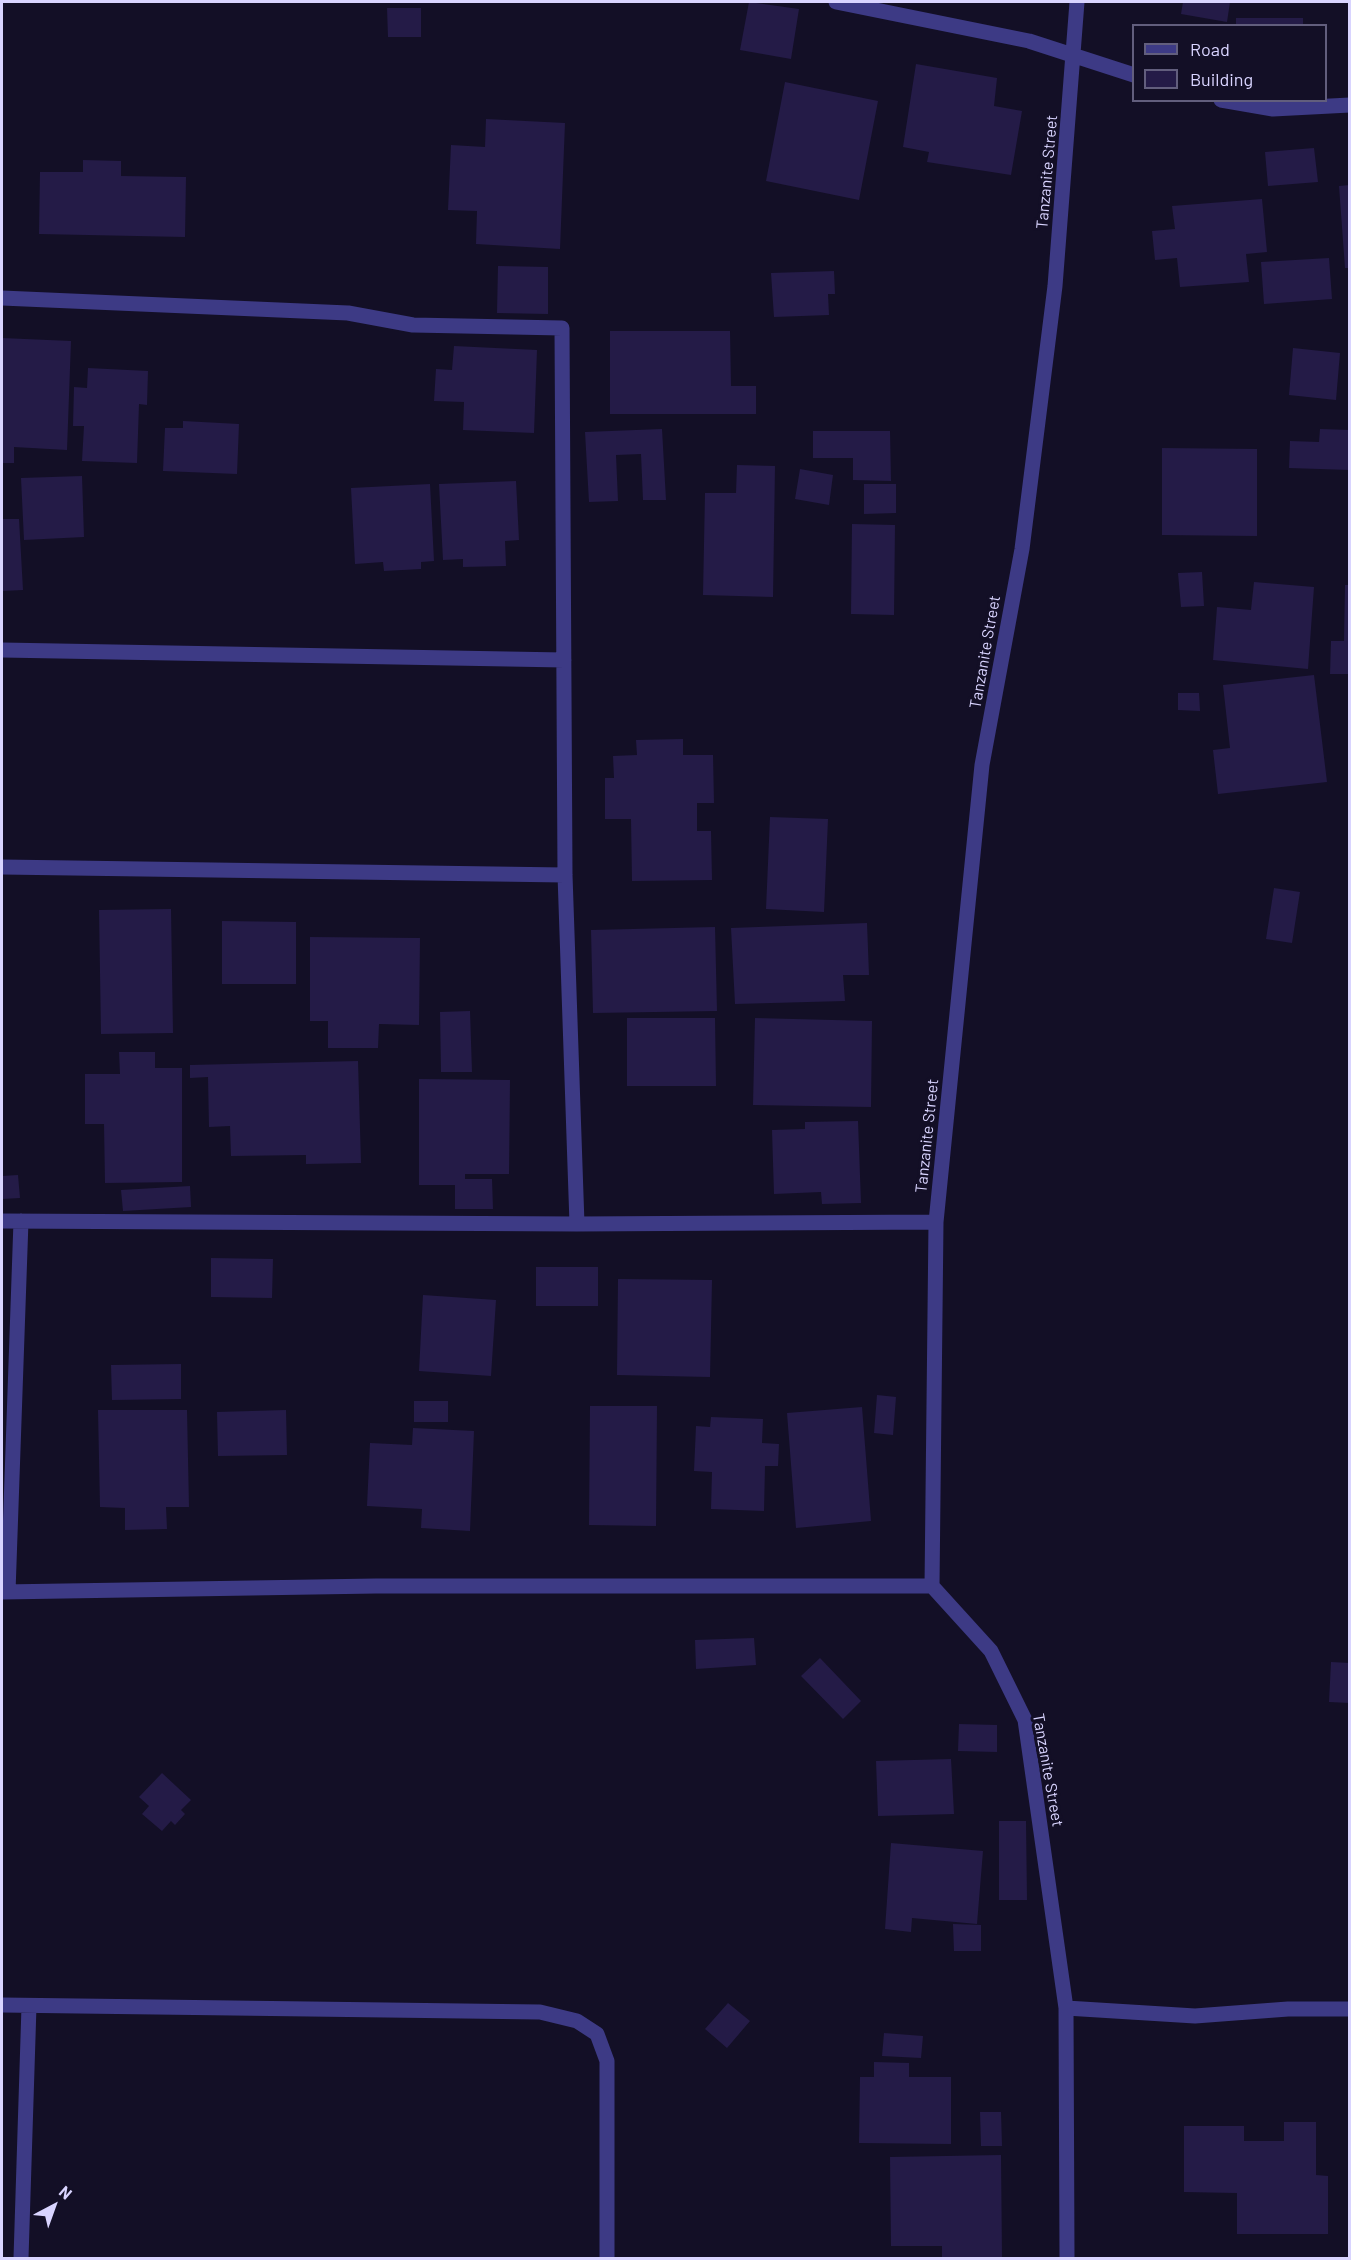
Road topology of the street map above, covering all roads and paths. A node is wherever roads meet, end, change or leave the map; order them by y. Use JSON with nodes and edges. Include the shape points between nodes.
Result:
{"nodes":[{"id":1,"x":836,"y":2,"type":"edge"},
{"id":2,"x":1077,"y":2,"type":"edge"},
{"id":3,"x":1074,"y":54,"type":"junction"},
{"id":4,"x":1132,"y":74,"type":"edge"},
{"id":5,"x":1233,"y":102,"type":"edge"},
{"id":6,"x":1350,"y":105,"type":"edge"},
{"id":7,"x":2,"y":298,"type":"edge"},
{"id":8,"x":2,"y":650,"type":"edge"},
{"id":9,"x":564,"y":660,"type":"junction"},
{"id":10,"x":2,"y":867,"type":"edge"},
{"id":11,"x":565,"y":875,"type":"junction"},
{"id":12,"x":2,"y":1221,"type":"edge"},
{"id":13,"x":21,"y":1221,"type":"junction"},
{"id":14,"x":936,"y":1222,"type":"junction"},
{"id":15,"x":577,"y":1224,"type":"junction"},
{"id":16,"x":932,"y":1586,"type":"junction"},
{"id":17,"x":5,"y":1592,"type":"edge"},
{"id":18,"x":2,"y":2005,"type":"edge"},
{"id":19,"x":29,"y":2006,"type":"junction"},
{"id":20,"x":1066,"y":2008,"type":"junction"},
{"id":21,"x":1350,"y":2010,"type":"edge"},
{"id":22,"x":21,"y":2259,"type":"edge"},
{"id":23,"x":607,"y":2259,"type":"edge"},
{"id":24,"x":1067,"y":2259,"type":"edge"}],
"edges":[{"from":1,"to":3,"type":"street","via":[[1029,41]]},
{"from":2,"to":3,"type":"street","name":"Tanzanite Street"},
{"from":3,"to":4,"type":"street"},
{"from":3,"to":14,"type":"street","name":"Tanzanite Street","via":[[1055,286],[1022,549],[982,765]]},
{"from":5,"to":6,"type":"street","via":[[1273,109]]},
{"from":7,"to":9,"type":"street","via":[[348,313],[413,326],[562,328]]},
{"from":8,"to":9,"type":"street"},
{"from":9,"to":11,"type":"street"},
{"from":10,"to":11,"type":"street"},
{"from":11,"to":15,"type":"street"},
{"from":12,"to":13,"type":"street"},
{"from":13,"to":15,"type":"street"},
{"from":13,"to":17,"type":"street"},
{"from":14,"to":15,"type":"street"},
{"from":14,"to":16,"type":"street","name":"Tanzanite Street"},
{"from":16,"to":17,"type":"street","via":[[376,1586]]},
{"from":16,"to":20,"type":"street","name":"Tanzanite Street","via":[[991,1651],[1024,1720]]},
{"from":18,"to":19,"type":"street"},
{"from":19,"to":22,"type":"street"},
{"from":19,"to":23,"type":"street","via":[[540,2012],[577,2021],[597,2034],[607,2061]]},
{"from":20,"to":21,"type":"street","via":[[1195,2016],[1288,2009]]},
{"from":20,"to":24,"type":"street","name":"Tanzanite Street"}]}
